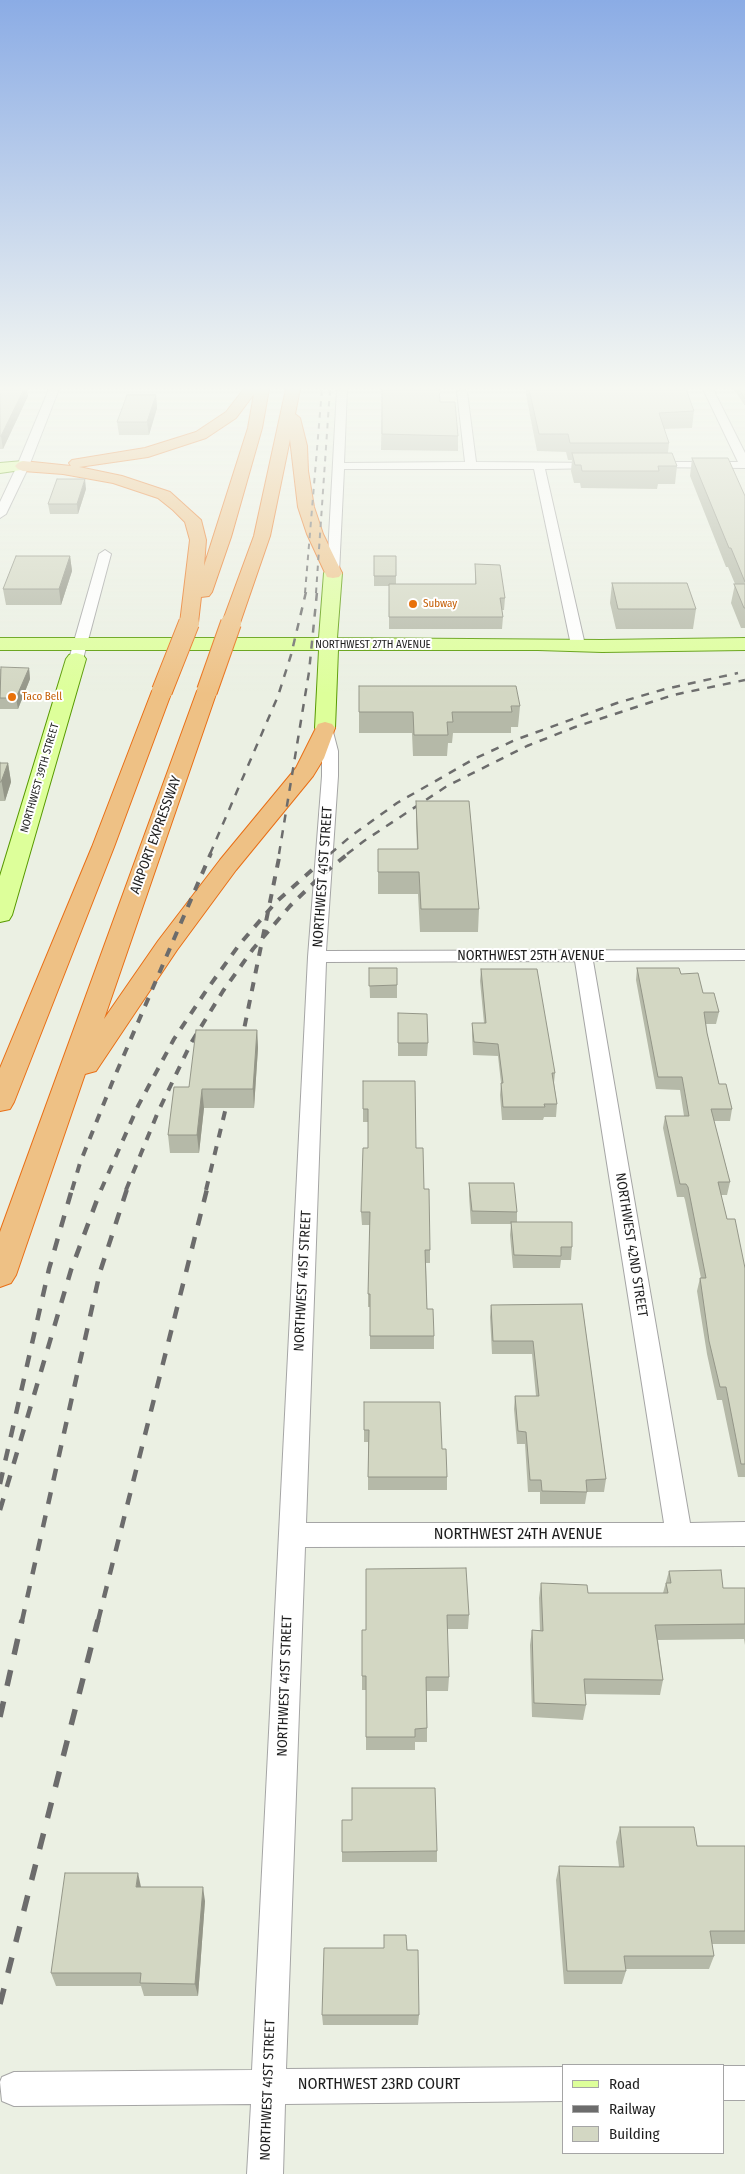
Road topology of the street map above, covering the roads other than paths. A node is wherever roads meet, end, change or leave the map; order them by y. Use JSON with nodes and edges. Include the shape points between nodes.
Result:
{"nodes":[{"id":1,"x":11,"y":490,"type":"edge"},
{"id":2,"x":151,"y":490,"type":"edge"},
{"id":3,"x":237,"y":490,"type":"edge"},
{"id":4,"x":272,"y":490,"type":"edge"},
{"id":5,"x":303,"y":490,"type":"edge"},
{"id":6,"x":338,"y":490,"type":"edge"},
{"id":7,"x":545,"y":490,"type":"edge"},
{"id":8,"x":0,"y":514,"type":"edge"},
{"id":9,"x":105,"y":554,"type":"dead end"},
{"id":10,"x":333,"y":573,"type":"junction"},
{"id":11,"x":189,"y":623,"type":"junction"},
{"id":12,"x":0,"y":644,"type":"edge"},
{"id":13,"x":745,"y":644,"type":"edge"},
{"id":14,"x":578,"y":645,"type":"junction"},
{"id":15,"x":78,"y":652,"type":"junction"},
{"id":16,"x":329,"y":652,"type":"junction"},
{"id":17,"x":0,"y":659,"type":"edge"},
{"id":18,"x":515,"y":661,"type":"junction"},
{"id":19,"x":622,"y":662,"type":"junction"},
{"id":20,"x":745,"y":662,"type":"edge"},
{"id":21,"x":325,"y":728,"type":"junction"},
{"id":22,"x":0,"y":915,"type":"edge"},
{"id":23,"x":745,"y":955,"type":"edge"},
{"id":24,"x":583,"y":956,"type":"junction"},
{"id":25,"x":317,"y":957,"type":"junction"},
{"id":26,"x":63,"y":1100,"type":"junction"},
{"id":27,"x":0,"y":1102,"type":"edge"},
{"id":28,"x":0,"y":1275,"type":"edge"},
{"id":29,"x":679,"y":1534,"type":"junction"},
{"id":30,"x":745,"y":1534,"type":"edge"},
{"id":31,"x":291,"y":1536,"type":"junction"},
{"id":32,"x":725,"y":2083,"type":"edge"},
{"id":33,"x":745,"y":2083,"type":"edge"},
{"id":34,"x":562,"y":2084,"type":"edge"},
{"id":35,"x":268,"y":2086,"type":"junction"},
{"id":36,"x":14,"y":2089,"type":"dead end"},
{"id":37,"x":265,"y":2174,"type":"edge"}],
"edges":[{"from":1,"to":8,"type":"street"},
{"from":2,"to":11,"type":"highway","via":[[164,495],[193,520],[198,540]]},
{"from":3,"to":11,"type":"highway","via":[[223,537]]},
{"from":4,"to":26,"type":"highway","name":"AIRPORT EXPRESSWAY","bridge":true,"via":[[262,536]]},
{"from":5,"to":10,"type":"highway","via":[[315,534]]},
{"from":6,"to":10,"type":"street","name":"NORTHWEST 41ST STREET"},
{"from":7,"to":14,"type":"street"},
{"from":9,"to":15,"type":"street","name":"NORTHWEST 39TH STREET"},
{"from":10,"to":16,"type":"main road","name":"NORTHWEST 41ST STREET"},
{"from":11,"to":27,"type":"highway","bridge":true},
{"from":12,"to":15,"type":"main road","name":"NORTHWEST 27TH AVENUE"},
{"from":13,"to":14,"type":"main road","name":"NORTHWEST 27TH AVENUE"},
{"from":14,"to":16,"type":"main road","name":"NORTHWEST 27TH AVENUE"},
{"from":14,"to":18,"type":"main road","via":[[561,652]]},
{"from":14,"to":19,"type":"main road"},
{"from":15,"to":16,"type":"main road","name":"NORTHWEST 27TH AVENUE"},
{"from":15,"to":17,"type":"main road","name":"NORTHWEST 27TH AVENUE"},
{"from":15,"to":22,"type":"main road","name":"NORTHWEST 39TH STREET"},
{"from":16,"to":18,"type":"main road","name":"NORTHWEST 27TH AVENUE"},
{"from":16,"to":21,"type":"main road","name":"NORTHWEST 41ST STREET"},
{"from":18,"to":19,"type":"main road","name":"NORTHWEST 27TH AVENUE"},
{"from":19,"to":20,"type":"main road","name":"NORTHWEST 27TH AVENUE"},
{"from":21,"to":25,"type":"street","name":"NORTHWEST 41ST STREET","via":[[330,751],[330,776]]},
{"from":21,"to":26,"type":"highway","via":[[305,771],[166,946]]},
{"from":23,"to":24,"type":"street","name":"NORTHWEST 25TH AVENUE"},
{"from":24,"to":25,"type":"street","name":"NORTHWEST 25TH AVENUE"},
{"from":24,"to":29,"type":"street","name":"NORTHWEST 42ND STREET"},
{"from":25,"to":31,"type":"street","name":"NORTHWEST 41ST STREET"},
{"from":26,"to":28,"type":"highway","name":"AIRPORT EXPRESSWAY"},
{"from":29,"to":30,"type":"street","name":"NORTHWEST 24TH AVENUE"},
{"from":29,"to":31,"type":"street","name":"NORTHWEST 24TH AVENUE"},
{"from":31,"to":35,"type":"street","name":"NORTHWEST 41ST STREET"},
{"from":32,"to":33,"type":"street"},
{"from":34,"to":35,"type":"street","name":"NORTHWEST 23RD COURT"},
{"from":35,"to":36,"type":"street","name":"NORTHWEST 23RD COURT"},
{"from":35,"to":37,"type":"street","name":"NORTHWEST 41ST STREET"}]}
